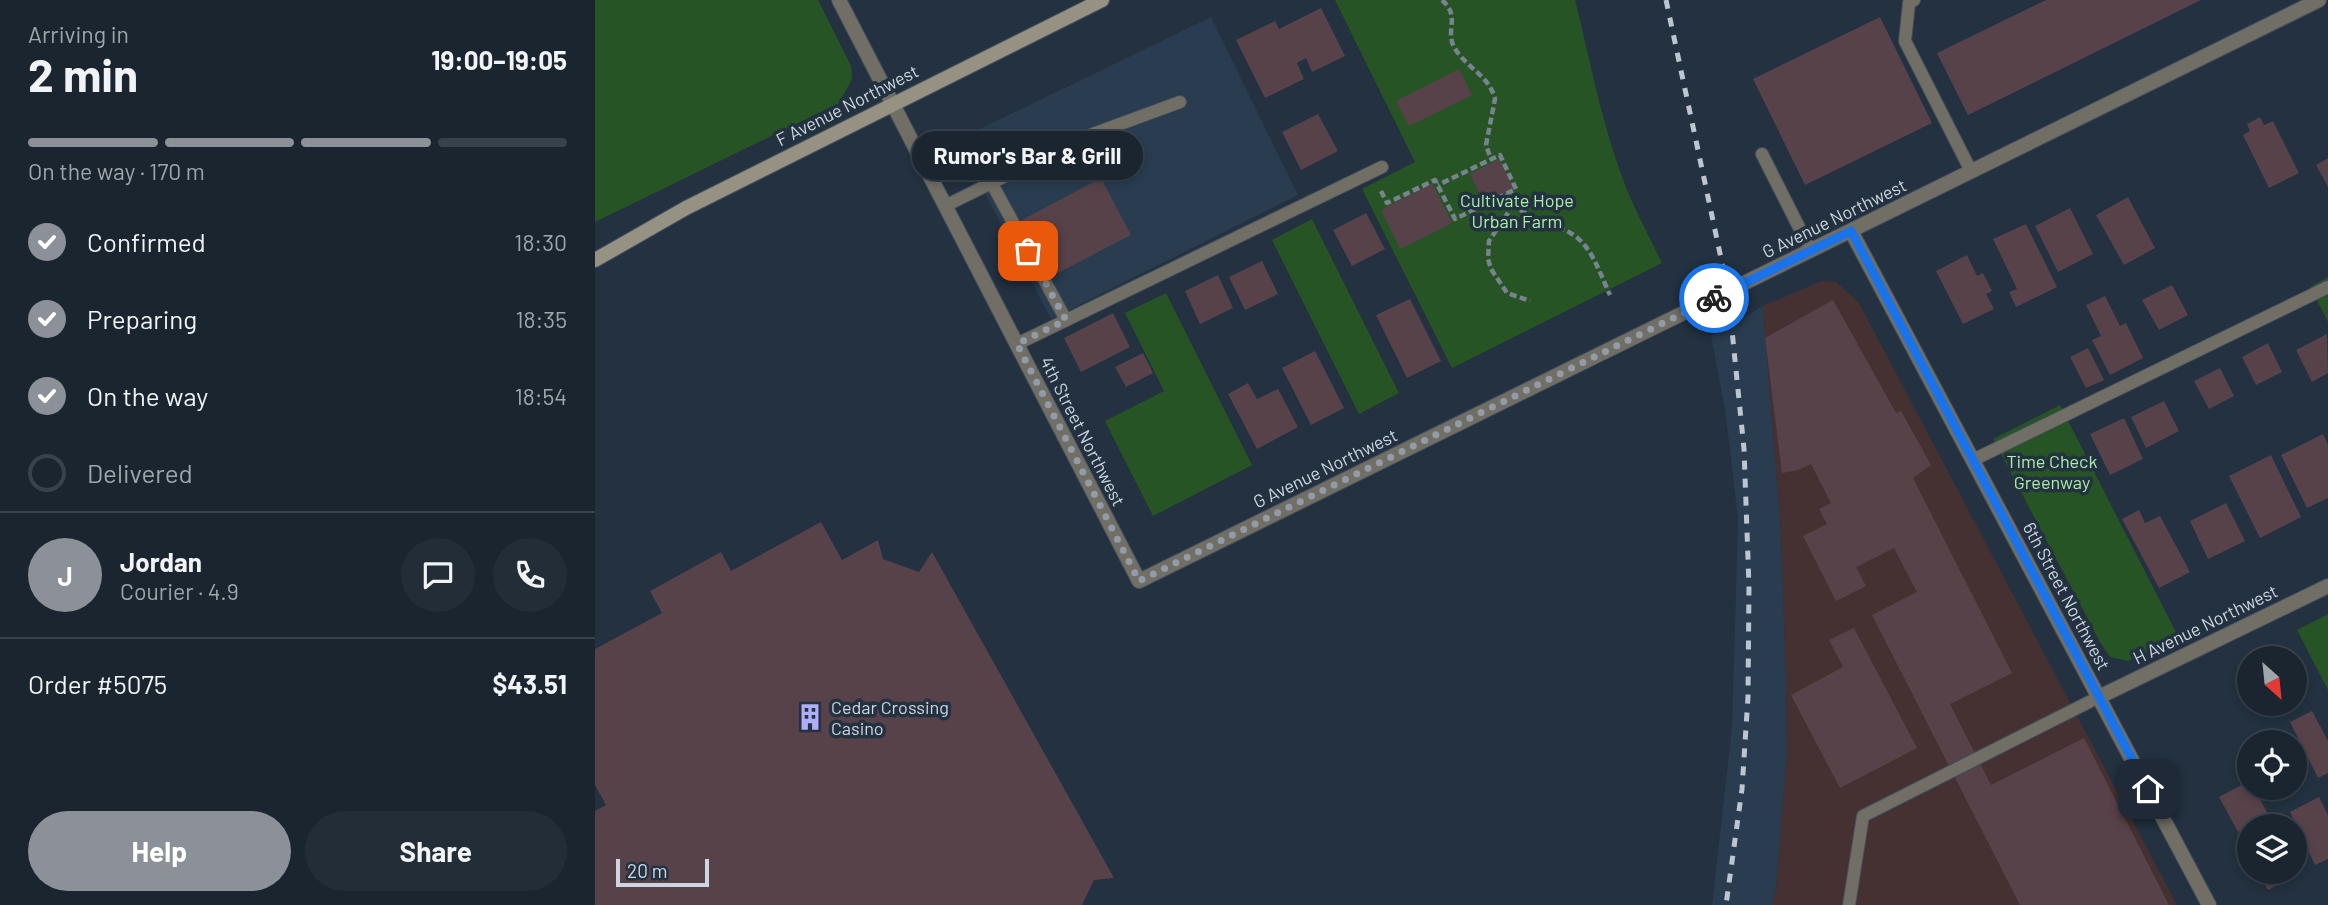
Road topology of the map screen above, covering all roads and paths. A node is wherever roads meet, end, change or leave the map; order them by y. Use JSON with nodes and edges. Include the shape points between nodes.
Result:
{"nodes":[{"id":1,"x":839,"y":0,"type":"edge"},
{"id":2,"x":1102,"y":0,"type":"edge"},
{"id":3,"x":1442,"y":0,"type":"edge"},
{"id":4,"x":1914,"y":0,"type":"edge"},
{"id":5,"x":2319,"y":0,"type":"edge"},
{"id":6,"x":1180,"y":102,"type":"dead end"},
{"id":7,"x":893,"y":103,"type":"junction"},
{"id":8,"x":1762,"y":154,"type":"dead end"},
{"id":9,"x":1491,"y":159,"type":"junction"},
{"id":10,"x":1377,"y":169,"type":"joint"},
{"id":11,"x":1971,"y":171,"type":"junction"},
{"id":12,"x":991,"y":182,"type":"junction"},
{"id":13,"x":1438,"y":185,"type":"junction"},
{"id":14,"x":1507,"y":193,"type":"junction"},
{"id":15,"x":1514,"y":204,"type":"junction"},
{"id":16,"x":945,"y":206,"type":"junction"},
{"id":17,"x":1851,"y":231,"type":"junction"},
{"id":18,"x":612,"y":249,"type":"junction"},
{"id":19,"x":1811,"y":251,"type":"junction"},
{"id":20,"x":595,"y":260,"type":"edge"},
{"id":21,"x":595,"y":270,"type":"edge"},
{"id":22,"x":2328,"y":287,"type":"edge"},
{"id":23,"x":1610,"y":295,"type":"dead end"},
{"id":24,"x":1530,"y":301,"type":"dead end"},
{"id":25,"x":1066,"y":320,"type":"junction"},
{"id":26,"x":1017,"y":344,"type":"junction"},
{"id":27,"x":1973,"y":460,"type":"junction"},
{"id":28,"x":1139,"y":581,"type":"joint"},
{"id":29,"x":2328,"y":586,"type":"edge"},
{"id":30,"x":2099,"y":697,"type":"junction"},
{"id":31,"x":1849,"y":905,"type":"edge"},
{"id":32,"x":2209,"y":905,"type":"edge"}],
"edges":[{"from":1,"to":7,"type":"street","name":"4th Street Northwest"},
{"from":2,"to":7,"type":"main road","name":"F Avenue Northwest"},
{"from":3,"to":9,"type":"path","via":[[1452,13],[1452,42],[1494,93],[1486,145]]},
{"from":4,"to":11,"type":"lane","via":[[1909,2],[1905,41]]},
{"from":5,"to":11,"type":"street","name":"G Avenue Northwest"},
{"from":6,"to":12,"type":"lane","via":[[1082,138]]},
{"from":7,"to":16,"type":"street","name":"4th Street Northwest"},
{"from":7,"to":18,"type":"main road","name":"F Avenue Northwest"},
{"from":8,"to":19,"type":"lane"},
{"from":9,"to":13,"type":"path"},
{"from":9,"to":14,"type":"path","via":[[1500,155],[1516,189]]},
{"from":10,"to":13,"type":"path","via":[[1387,203],[1435,180]]},
{"from":10,"to":25,"type":"lane"},
{"from":11,"to":17,"type":"street","name":"G Avenue Northwest"},
{"from":12,"to":16,"type":"lane"},
{"from":12,"to":25,"type":"lane"},
{"from":13,"to":14,"type":"path","via":[[1455,219]]},
{"from":14,"to":15,"type":"path"},
{"from":15,"to":23,"type":"path","via":[[1583,243]]},
{"from":15,"to":24,"type":"path","via":[[1489,241],[1488,260],[1507,293]]},
{"from":16,"to":26,"type":"street","name":"4th Street Northwest"},
{"from":17,"to":19,"type":"street","name":"G Avenue Northwest"},
{"from":17,"to":27,"type":"street","name":"6th Street Northwest"},
{"from":18,"to":20,"type":"main road","name":"F Avenue Northwest"},
{"from":18,"to":21,"type":"main road","name":"F Avenue Northwest"},
{"from":19,"to":28,"type":"street","name":"G Avenue Northwest"},
{"from":22,"to":27,"type":"lane"},
{"from":25,"to":26,"type":"lane"},
{"from":26,"to":28,"type":"street","name":"4th Street Northwest"},
{"from":27,"to":30,"type":"street","name":"6th Street Northwest"},
{"from":29,"to":30,"type":"street","name":"H Avenue Northwest"},
{"from":30,"to":31,"type":"lane","via":[[1863,816]]},
{"from":30,"to":32,"type":"street","name":"6th Street Northwest"}]}
